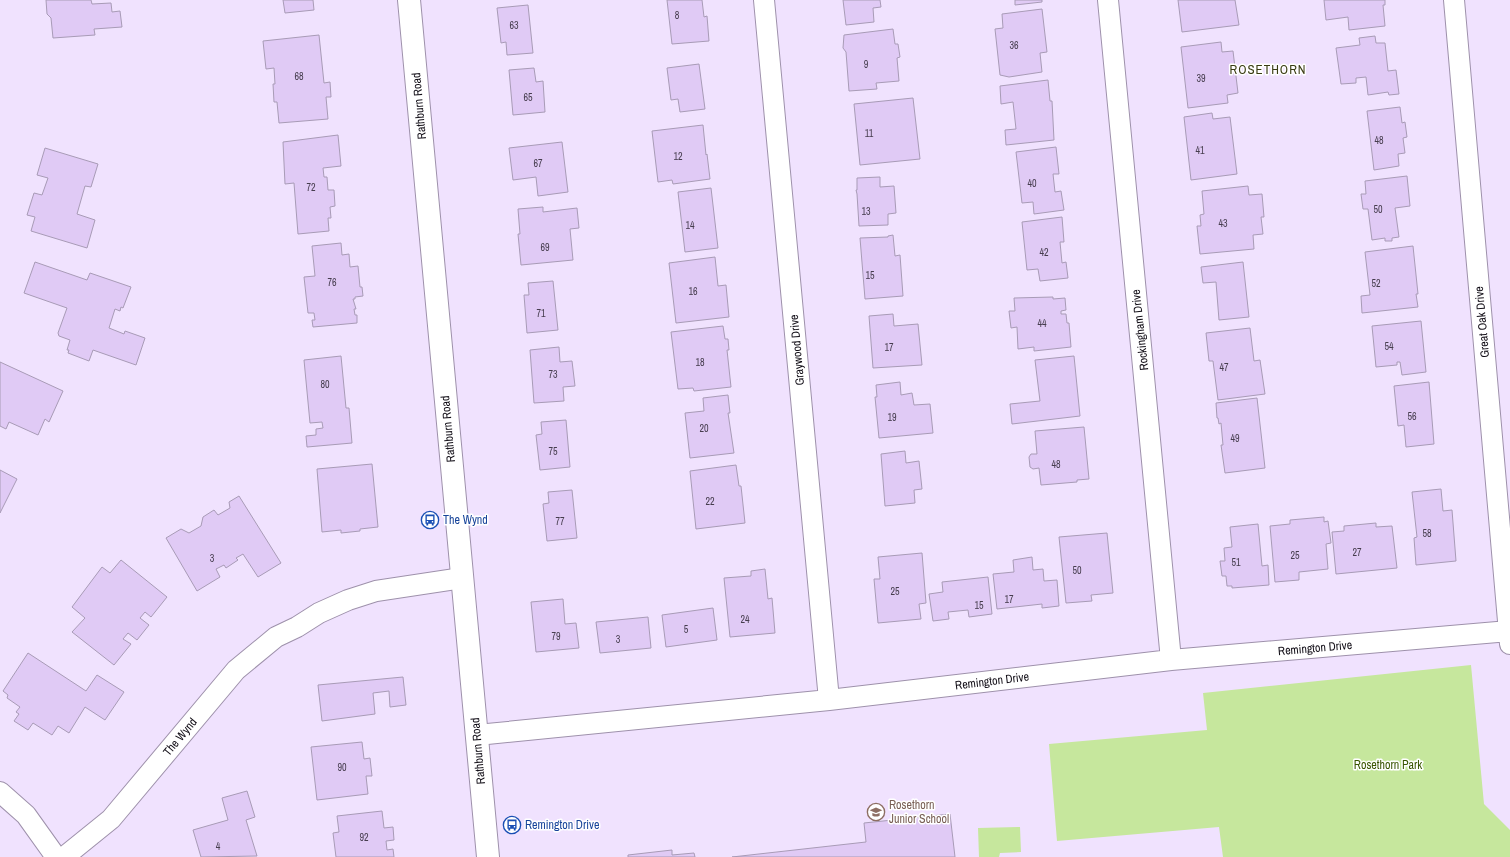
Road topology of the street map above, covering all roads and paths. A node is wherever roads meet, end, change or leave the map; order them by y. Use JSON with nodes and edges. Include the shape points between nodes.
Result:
{"nodes":[{"id":1,"x":409,"y":0,"type":"edge"},
{"id":2,"x":764,"y":0,"type":"edge"},
{"id":3,"x":1108,"y":0,"type":"edge"},
{"id":4,"x":1454,"y":0,"type":"edge"},
{"id":5,"x":462,"y":578,"type":"junction"},
{"id":6,"x":1509,"y":638,"type":"edge"},
{"id":7,"x":1171,"y":660,"type":"junction"},
{"id":8,"x":829,"y":700,"type":"junction"},
{"id":9,"x":477,"y":736,"type":"junction"},
{"id":10,"x":0,"y":792,"type":"edge"},
{"id":11,"x":56,"y":857,"type":"edge"},
{"id":12,"x":64,"y":857,"type":"edge"},
{"id":13,"x":488,"y":857,"type":"edge"}],
"edges":[{"from":1,"to":5,"type":"street","name":"Rathburn Road"},
{"from":2,"to":8,"type":"street","name":"Graywood Drive"},
{"from":3,"to":7,"type":"street","name":"Rockingham Drive"},
{"from":4,"to":6,"type":"street","name":"Great Oak Drive"},
{"from":5,"to":9,"type":"street","name":"Rathburn Road"},
{"from":5,"to":12,"type":"street","name":"The Wynd","via":[[376,591],[348,600],[319,613],[276,638],[236,670],[111,818]]},
{"from":6,"to":7,"type":"street","name":"Remington Drive"},
{"from":7,"to":8,"type":"street","name":"Remington Drive"},
{"from":8,"to":9,"type":"street","name":"Remington Drive"},
{"from":9,"to":13,"type":"street","name":"Rathburn Road"},
{"from":10,"to":11,"type":"street","via":[[26,815]]}]}
